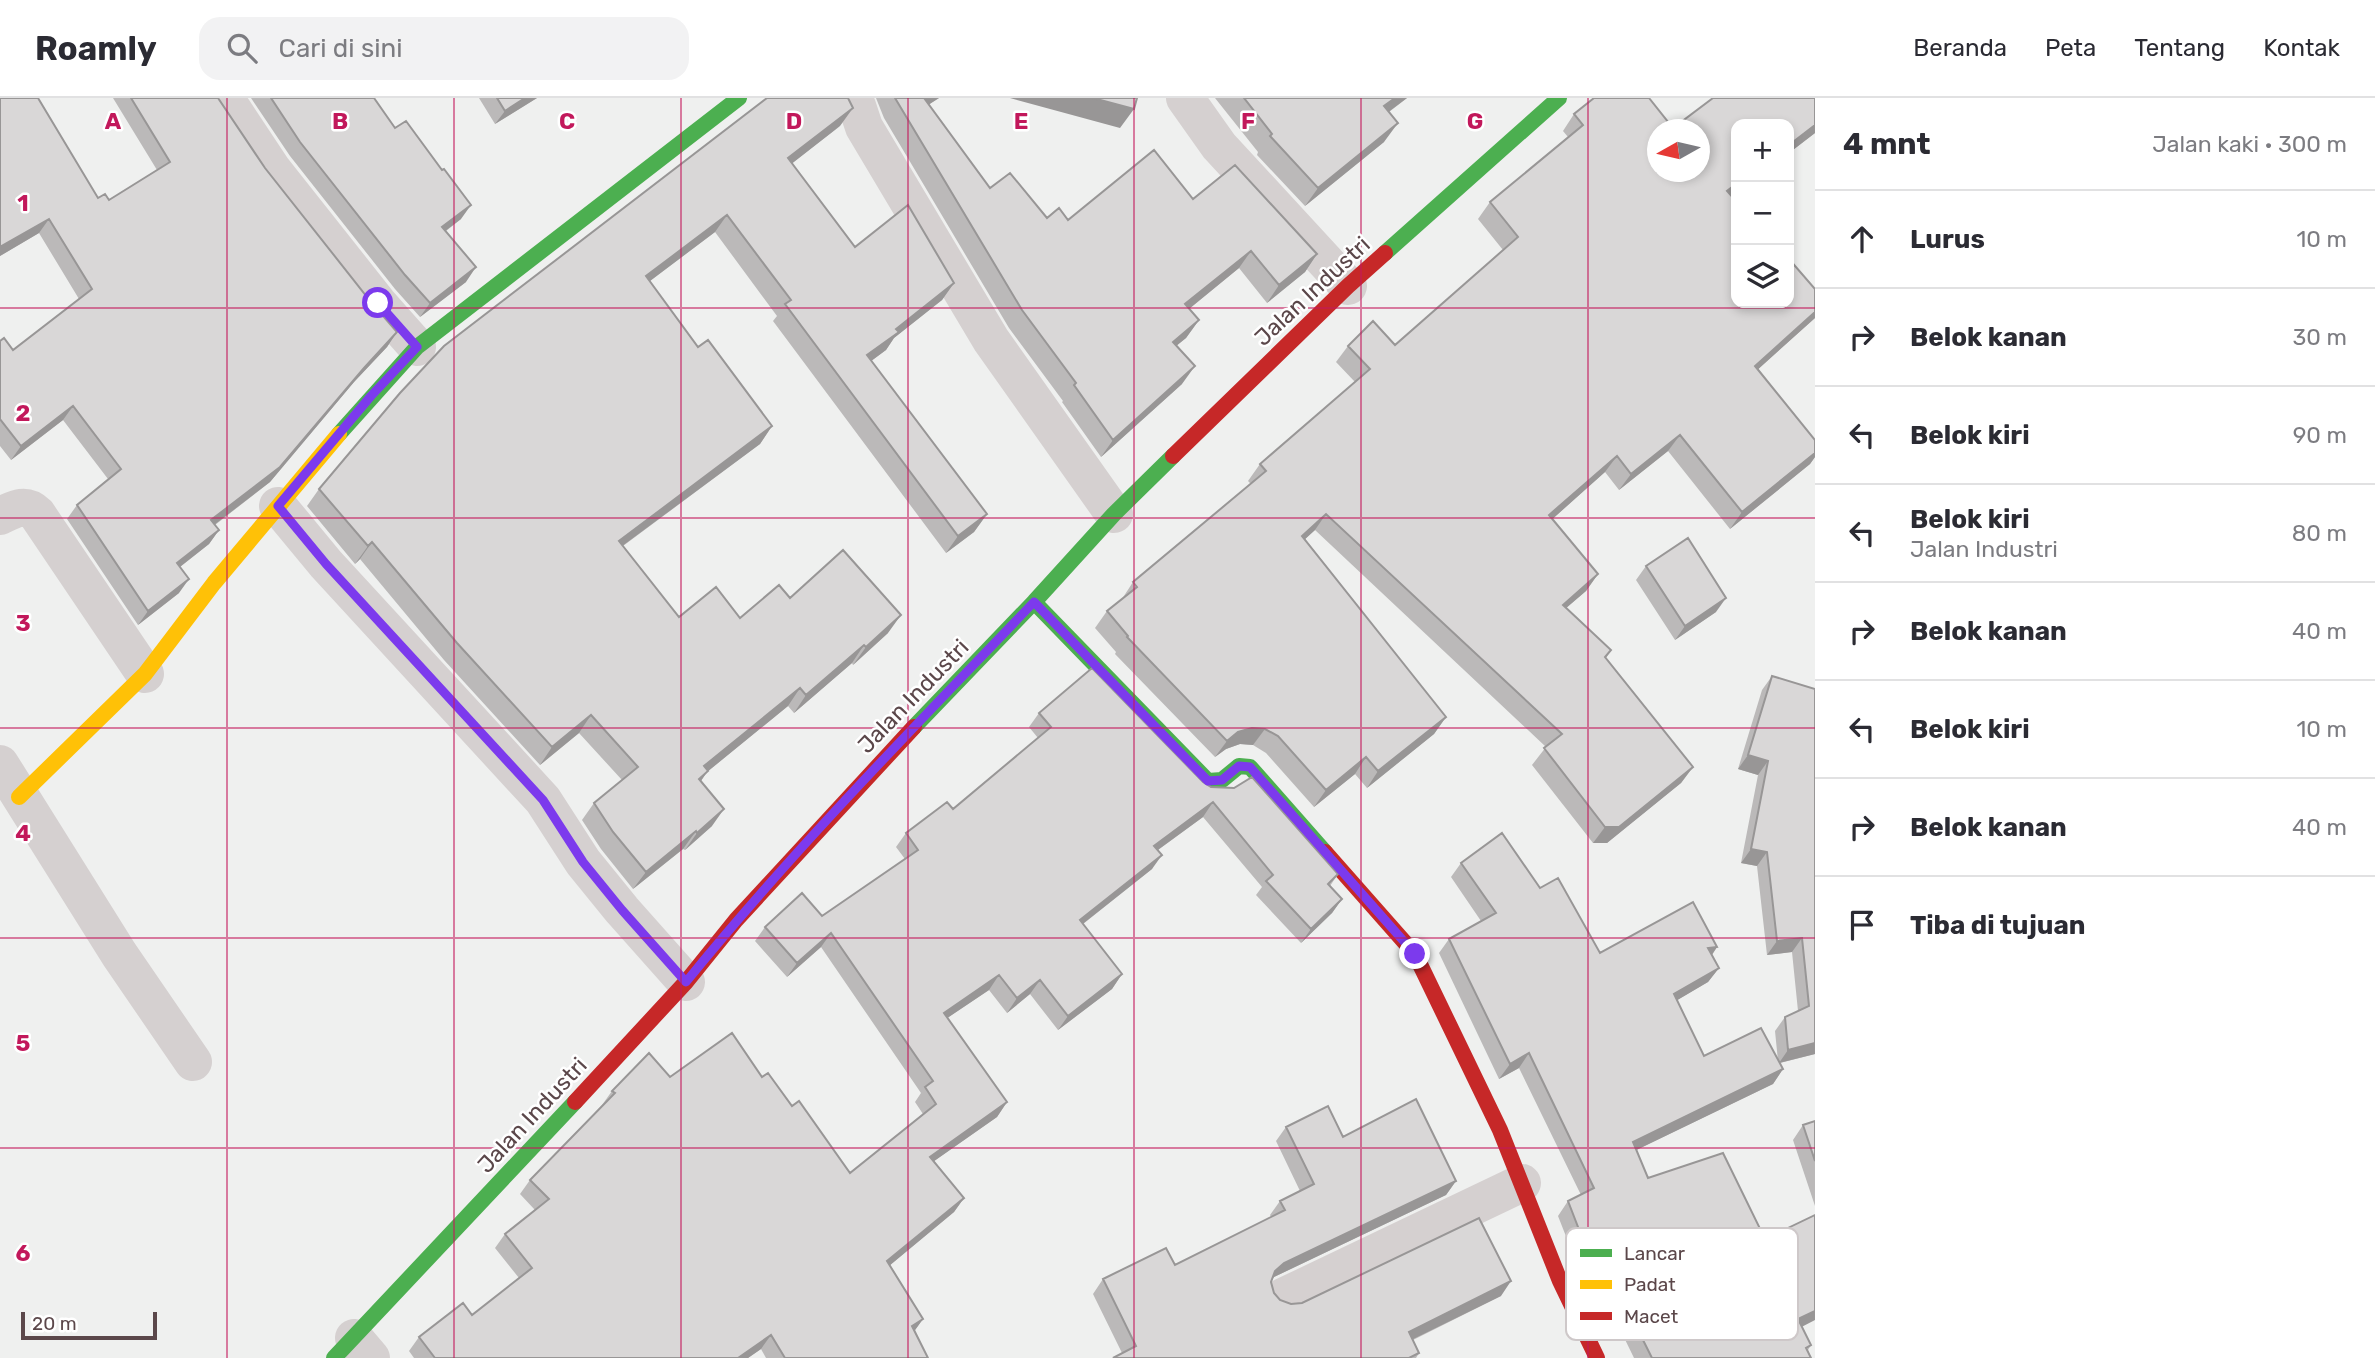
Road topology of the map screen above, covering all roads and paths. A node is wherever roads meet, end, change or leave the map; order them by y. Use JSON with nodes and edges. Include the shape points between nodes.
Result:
{"nodes":[{"id":1,"x":225,"y":98,"type":"edge"},
{"id":2,"x":739,"y":98,"type":"edge"},
{"id":3,"x":851,"y":98,"type":"edge"},
{"id":4,"x":1185,"y":98,"type":"edge"},
{"id":5,"x":1559,"y":98,"type":"edge"},
{"id":6,"x":1348,"y":286,"type":"junction"},
{"id":7,"x":417,"y":347,"type":"junction"},
{"id":8,"x":278,"y":506,"type":"junction"},
{"id":9,"x":1114,"y":514,"type":"junction"},
{"id":10,"x":0,"y":516,"type":"edge"},
{"id":11,"x":1034,"y":602,"type":"junction"},
{"id":12,"x":145,"y":674,"type":"junction"},
{"id":13,"x":0,"y":764,"type":"edge"},
{"id":14,"x":19,"y":797,"type":"junction"},
{"id":15,"x":686,"y":982,"type":"junction"},
{"id":16,"x":193,"y":1062,"type":"dead end"},
{"id":17,"x":1522,"y":1183,"type":"junction"},
{"id":18,"x":1566,"y":1293,"type":"edge"},
{"id":19,"x":1283,"y":1297,"type":"dead end"},
{"id":20,"x":1588,"y":1340,"type":"edge"},
{"id":21,"x":353,"y":1351,"type":"edge"},
{"id":22,"x":1597,"y":1358,"type":"edge"}],
"edges":[{"from":1,"to":7,"type":"street","via":[[272,169]]},
{"from":2,"to":7,"type":"street"},
{"from":3,"to":9,"type":"street","via":[[991,340]]},
{"from":4,"to":6,"type":"street","via":[[1219,146]]},
{"from":5,"to":6,"type":"street","name":"Jalan Industri"},
{"from":6,"to":9,"type":"street","name":"Jalan Industri"},
{"from":7,"to":8,"type":"street"},
{"from":8,"to":12,"type":"street"},
{"from":8,"to":15,"type":"street","via":[[543,800],[583,862]]},
{"from":9,"to":11,"type":"street","name":"Jalan Industri"},
{"from":10,"to":12,"type":"street","via":[[22,508],[37,514]]},
{"from":11,"to":15,"type":"street","name":"Jalan Industri","via":[[746,910]]},
{"from":11,"to":17,"type":"street","via":[[1208,781],[1222,780],[1239,766],[1250,767],[1415,954]]},
{"from":12,"to":14,"type":"street"},
{"from":13,"to":14,"type":"street"},
{"from":14,"to":16,"type":"street"},
{"from":15,"to":21,"type":"street","name":"Jalan Industri"},
{"from":17,"to":18,"type":"street"},
{"from":17,"to":19,"type":"street"},
{"from":20,"to":22,"type":"street"}]}
